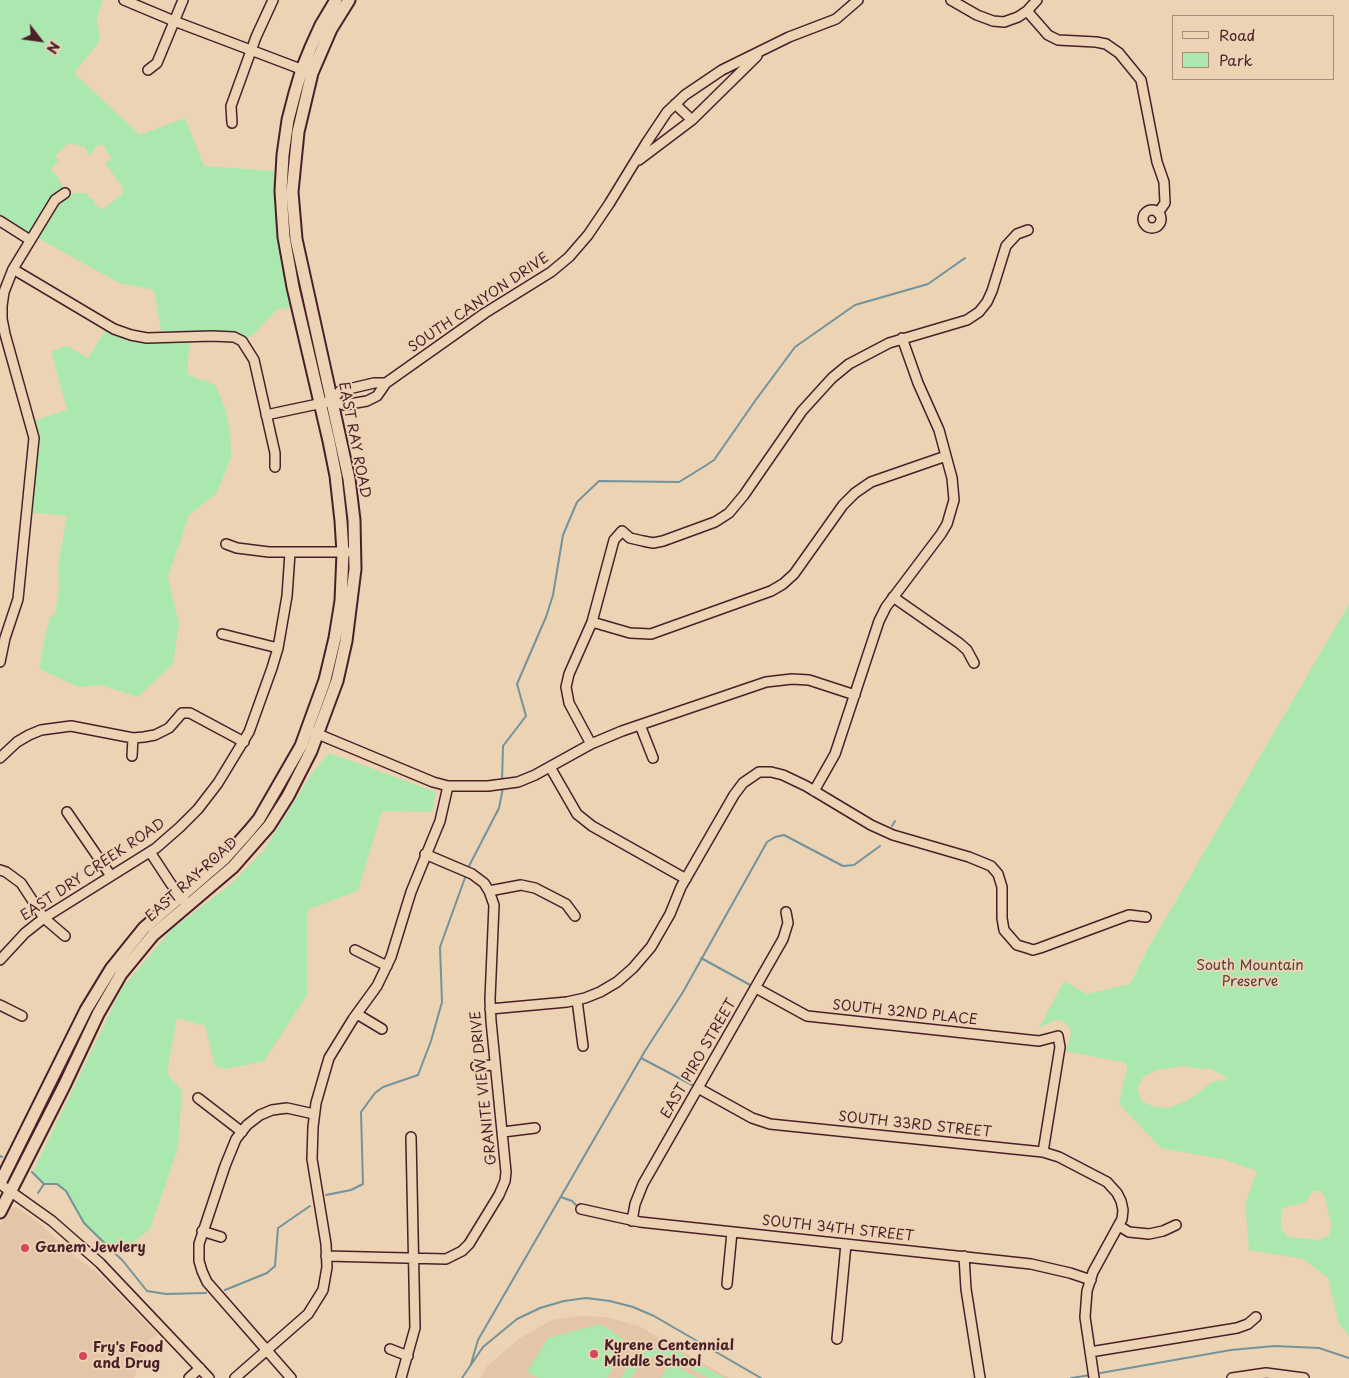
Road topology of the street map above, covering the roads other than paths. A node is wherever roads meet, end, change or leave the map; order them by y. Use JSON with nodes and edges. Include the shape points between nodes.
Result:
{"nodes":[{"id":1,"x":124,"y":0,"type":"edge"},
{"id":2,"x":183,"y":0,"type":"edge"},
{"id":3,"x":273,"y":0,"type":"edge"},
{"id":4,"x":336,"y":0,"type":"edge"},
{"id":5,"x":349,"y":0,"type":"edge"},
{"id":6,"x":858,"y":0,"type":"edge"},
{"id":7,"x":952,"y":0,"type":"edge"},
{"id":8,"x":1037,"y":0,"type":"edge"},
{"id":9,"x":1027,"y":11,"type":"junction"},
{"id":10,"x":174,"y":22,"type":"junction"},
{"id":11,"x":251,"y":51,"type":"junction"},
{"id":12,"x":762,"y":51,"type":"junction"},
{"id":13,"x":148,"y":70,"type":"dead end"},
{"id":14,"x":307,"y":71,"type":"junction"},
{"id":15,"x":675,"y":104,"type":"junction"},
{"id":16,"x":692,"y":120,"type":"junction"},
{"id":17,"x":232,"y":124,"type":"dead end"},
{"id":18,"x":634,"y":165,"type":"junction"},
{"id":19,"x":66,"y":193,"type":"dead end"},
{"id":20,"x":1158,"y":213,"type":"dead end"},
{"id":21,"x":0,"y":221,"type":"edge"},
{"id":22,"x":1028,"y":230,"type":"dead end"},
{"id":23,"x":30,"y":240,"type":"junction"},
{"id":24,"x":13,"y":269,"type":"junction"},
{"id":25,"x":902,"y":338,"type":"junction"},
{"id":26,"x":386,"y":384,"type":"junction"},
{"id":27,"x":356,"y":387,"type":"junction"},
{"id":28,"x":326,"y":402,"type":"junction"},
{"id":29,"x":360,"y":402,"type":"junction"},
{"id":30,"x":266,"y":415,"type":"junction"},
{"id":31,"x":946,"y":456,"type":"junction"},
{"id":32,"x":275,"y":467,"type":"dead end"},
{"id":33,"x":226,"y":544,"type":"dead end"},
{"id":34,"x":355,"y":551,"type":"junction"},
{"id":35,"x":343,"y":552,"type":"junction"},
{"id":36,"x":290,"y":553,"type":"junction"},
{"id":37,"x":893,"y":597,"type":"junction"},
{"id":38,"x":592,"y":622,"type":"junction"},
{"id":39,"x":222,"y":634,"type":"dead end"},
{"id":40,"x":278,"y":648,"type":"junction"},
{"id":41,"x":0,"y":662,"type":"edge"},
{"id":42,"x":974,"y":664,"type":"dead end"},
{"id":43,"x":855,"y":695,"type":"junction"},
{"id":44,"x":640,"y":725,"type":"junction"},
{"id":45,"x":313,"y":732,"type":"junction"},
{"id":46,"x":133,"y":738,"type":"junction"},
{"id":47,"x":0,"y":742,"type":"edge"},
{"id":48,"x":244,"y":742,"type":"junction"},
{"id":49,"x":591,"y":744,"type":"junction"},
{"id":50,"x":8,"y":749,"type":"junction"},
{"id":51,"x":132,"y":756,"type":"dead end"},
{"id":52,"x":0,"y":758,"type":"edge"},
{"id":53,"x":653,"y":758,"type":"dead end"},
{"id":54,"x":550,"y":767,"type":"junction"},
{"id":55,"x":448,"y":786,"type":"junction"},
{"id":56,"x":814,"y":791,"type":"junction"},
{"id":57,"x":68,"y":812,"type":"dead end"},
{"id":58,"x":150,"y":852,"type":"junction"},
{"id":59,"x":425,"y":854,"type":"junction"},
{"id":60,"x":0,"y":870,"type":"edge"},
{"id":61,"x":111,"y":876,"type":"junction"},
{"id":62,"x":686,"y":880,"type":"junction"},
{"id":63,"x":489,"y":891,"type":"junction"},
{"id":64,"x":180,"y":896,"type":"junction"},
{"id":65,"x":188,"y":906,"type":"junction"},
{"id":66,"x":786,"y":912,"type":"dead end"},
{"id":67,"x":575,"y":916,"type":"dead end"},
{"id":68,"x":1146,"y":917,"type":"dead end"},
{"id":69,"x":44,"y":918,"type":"junction"},
{"id":70,"x":65,"y":936,"type":"dead end"},
{"id":71,"x":355,"y":950,"type":"dead end"},
{"id":72,"x":0,"y":960,"type":"edge"},
{"id":73,"x":387,"y":966,"type":"junction"},
{"id":74,"x":756,"y":988,"type":"junction"},
{"id":75,"x":577,"y":1000,"type":"junction"},
{"id":76,"x":0,"y":1005,"type":"edge"},
{"id":77,"x":490,"y":1009,"type":"junction"},
{"id":78,"x":357,"y":1014,"type":"junction"},
{"id":79,"x":22,"y":1016,"type":"dead end"},
{"id":80,"x":382,"y":1029,"type":"dead end"},
{"id":81,"x":583,"y":1046,"type":"dead end"},
{"id":82,"x":496,"y":1065,"type":"junction"},
{"id":83,"x":476,"y":1066,"type":"dead end"},
{"id":84,"x":698,"y":1088,"type":"junction"},
{"id":85,"x":198,"y":1098,"type":"dead end"},
{"id":86,"x":314,"y":1114,"type":"junction"},
{"id":87,"x":535,"y":1128,"type":"dead end"},
{"id":88,"x":242,"y":1132,"type":"junction"},
{"id":89,"x":503,"y":1132,"type":"junction"},
{"id":90,"x":411,"y":1137,"type":"dead end"},
{"id":91,"x":1043,"y":1152,"type":"junction"},
{"id":92,"x":4,"y":1187,"type":"edge"},
{"id":93,"x":581,"y":1209,"type":"dead end"},
{"id":94,"x":0,"y":1212,"type":"edge"},
{"id":95,"x":632,"y":1221,"type":"junction"},
{"id":96,"x":1176,"y":1225,"type":"dead end"},
{"id":97,"x":1119,"y":1226,"type":"junction"},
{"id":98,"x":202,"y":1231,"type":"junction"},
{"id":99,"x":732,"y":1232,"type":"junction"},
{"id":100,"x":221,"y":1237,"type":"dead end"},
{"id":101,"x":846,"y":1244,"type":"junction"},
{"id":102,"x":326,"y":1256,"type":"junction"},
{"id":103,"x":964,"y":1256,"type":"junction"},
{"id":104,"x":414,"y":1258,"type":"junction"},
{"id":105,"x":1091,"y":1280,"type":"junction"},
{"id":106,"x":726,"y":1284,"type":"dead end"},
{"id":107,"x":1256,"y":1317,"type":"dead end"},
{"id":108,"x":837,"y":1339,"type":"dead end"},
{"id":109,"x":390,"y":1349,"type":"dead end"},
{"id":110,"x":267,"y":1351,"type":"junction"},
{"id":111,"x":1090,"y":1352,"type":"junction"},
{"id":112,"x":408,"y":1356,"type":"junction"},
{"id":113,"x":200,"y":1368,"type":"junction"},
{"id":114,"x":188,"y":1378,"type":"edge"},
{"id":115,"x":209,"y":1378,"type":"edge"},
{"id":116,"x":235,"y":1378,"type":"edge"},
{"id":117,"x":291,"y":1378,"type":"edge"},
{"id":118,"x":401,"y":1378,"type":"edge"},
{"id":119,"x":980,"y":1378,"type":"edge"},
{"id":120,"x":1094,"y":1378,"type":"edge"},
{"id":121,"x":1232,"y":1378,"type":"edge"},
{"id":122,"x":1304,"y":1378,"type":"edge"}],
"edges":[{"from":1,"to":10,"type":"street"},
{"from":2,"to":10,"type":"street"},
{"from":3,"to":11,"type":"street"},
{"from":4,"to":14,"type":"main road","name":"EAST RAY ROAD","via":[[321,25]]},
{"from":5,"to":14,"type":"main road","name":"EAST RAY ROAD"},
{"from":6,"to":12,"type":"street","name":"SOUTH CANYON DRIVE","via":[[836,19]]},
{"from":7,"to":9,"type":"street","via":[[993,21],[1004,22]]},
{"from":8,"to":9,"type":"street"},
{"from":9,"to":20,"type":"street","via":[[1048,35],[1058,40],[1106,44],[1119,52],[1141,80],[1164,182],[1165,203]]},
{"from":10,"to":11,"type":"street"},
{"from":10,"to":13,"type":"street","via":[[157,63]]},
{"from":11,"to":14,"type":"street"},
{"from":11,"to":17,"type":"street","via":[[231,106]]},
{"from":12,"to":15,"type":"street","name":"SOUTH CANYON DRIVE","via":[[722,70]]},
{"from":12,"to":16,"type":"street","name":"SOUTH CANYON DRIVE"},
{"from":14,"to":28,"type":"main road","name":"EAST RAY ROAD","via":[[288,120],[280,191],[293,287]]},
{"from":15,"to":16,"type":"street"},
{"from":15,"to":18,"type":"street","name":"SOUTH CANYON DRIVE"},
{"from":16,"to":18,"type":"street","name":"SOUTH CANYON DRIVE"},
{"from":18,"to":26,"type":"street","name":"SOUTH CANYON DRIVE","via":[[570,257]]},
{"from":19,"to":23,"type":"street","via":[[55,200]]},
{"from":21,"to":23,"type":"street"},
{"from":22,"to":25,"type":"street","via":[[1018,234],[1006,246],[989,296],[979,312],[967,320]]},
{"from":23,"to":24,"type":"street"},
{"from":24,"to":30,"type":"street","via":[[114,329],[131,335],[154,338],[234,337],[242,341],[254,360]]},
{"from":24,"to":41,"type":"street","via":[[4,292],[2,319],[34,438],[18,599]]},
{"from":25,"to":31,"type":"street","via":[[939,430]]},
{"from":25,"to":38,"type":"street","via":[[871,351],[832,378],[802,411],[729,513],[715,522],[653,543],[630,538],[622,531],[614,540]]},
{"from":26,"to":27,"type":"street"},
{"from":26,"to":29,"type":"street","name":"SOUTH CANYON DRIVE","via":[[377,396]]},
{"from":27,"to":28,"type":"street","via":[[340,391]]},
{"from":27,"to":29,"type":"street"},
{"from":28,"to":29,"type":"street","name":"SOUTH CANYON DRIVE","via":[[344,405]]},
{"from":28,"to":30,"type":"street"},
{"from":28,"to":34,"type":"main road","name":"EAST RAY ROAD","via":[[349,479]]},
{"from":28,"to":35,"type":"main road","name":"EAST RAY ROAD"},
{"from":30,"to":32,"type":"street"},
{"from":31,"to":37,"type":"street","via":[[954,500],[947,524]]},
{"from":31,"to":38,"type":"street","via":[[871,482],[855,493],[843,504],[794,574],[771,591],[651,634],[630,633]]},
{"from":33,"to":36,"type":"street"},
{"from":34,"to":35,"type":"street"},
{"from":34,"to":45,"type":"main road","name":"EAST RAY ROAD","via":[[352,604],[342,663]]},
{"from":35,"to":36,"type":"street"},
{"from":35,"to":45,"type":"main road","name":"EAST RAY ROAD","via":[[336,638]]},
{"from":36,"to":40,"type":"street","name":"EAST DRY CREEK ROAD"},
{"from":37,"to":42,"type":"street","via":[[959,643]]},
{"from":37,"to":43,"type":"street","via":[[879,621]]},
{"from":38,"to":49,"type":"street","via":[[566,687],[569,703]]},
{"from":39,"to":40,"type":"street"},
{"from":40,"to":48,"type":"street","name":"EAST DRY CREEK ROAD"},
{"from":43,"to":44,"type":"street","via":[[809,680],[766,682]]},
{"from":43,"to":56,"type":"street","via":[[835,754]]},
{"from":44,"to":49,"type":"street"},
{"from":44,"to":53,"type":"street"},
{"from":45,"to":55,"type":"street"},
{"from":45,"to":64,"type":"main road","name":"EAST RAY ROAD","via":[[249,831]]},
{"from":45,"to":65,"type":"main road","name":"EAST RAY ROAD","via":[[288,796],[265,831],[233,867]]},
{"from":46,"to":48,"type":"street","via":[[155,735],[169,728],[182,713],[190,713]]},
{"from":46,"to":50,"type":"street","via":[[70,726],[40,730]]},
{"from":46,"to":51,"type":"street"},
{"from":47,"to":50,"type":"street"},
{"from":48,"to":58,"type":"street","name":"EAST DRY CREEK ROAD","via":[[198,810]]},
{"from":49,"to":54,"type":"street"},
{"from":50,"to":52,"type":"street"},
{"from":54,"to":55,"type":"street","via":[[518,782]]},
{"from":54,"to":62,"type":"street","via":[[577,814]]},
{"from":55,"to":59,"type":"street","via":[[440,822]]},
{"from":56,"to":62,"type":"street","via":[[771,772],[759,772],[743,783]]},
{"from":56,"to":68,"type":"street","via":[[893,835],[991,866],[1002,887],[1004,930],[1017,945],[1034,950],[1129,915]]},
{"from":57,"to":61,"type":"street"},
{"from":58,"to":61,"type":"street","name":"EAST DRY CREEK ROAD"},
{"from":58,"to":64,"type":"street"},
{"from":59,"to":63,"type":"street","via":[[472,874]]},
{"from":59,"to":73,"type":"street"},
{"from":60,"to":69,"type":"street","via":[[21,883]]},
{"from":61,"to":69,"type":"street","name":"EAST DRY CREEK ROAD"},
{"from":62,"to":75,"type":"street","via":[[651,947],[634,968],[600,992]]},
{"from":63,"to":67,"type":"street","via":[[521,885],[535,888],[566,904]]},
{"from":63,"to":77,"type":"street","name":"GRANITE VIEW DRIVE","via":[[494,905]]},
{"from":64,"to":65,"type":"street"},
{"from":64,"to":92,"type":"main road","name":"EAST RAY ROAD","via":[[144,928],[110,969],[86,1010]]},
{"from":65,"to":92,"type":"main road","name":"EAST RAY ROAD","via":[[153,935],[121,974],[60,1094]]},
{"from":66,"to":74,"type":"street","name":"EAST PIRO STREET","via":[[787,930]]},
{"from":69,"to":70,"type":"street"},
{"from":69,"to":72,"type":"street","name":"EAST DRY CREEK ROAD","via":[[25,932]]},
{"from":71,"to":73,"type":"street"},
{"from":73,"to":78,"type":"street"},
{"from":74,"to":84,"type":"street","name":"EAST PIRO STREET"},
{"from":74,"to":91,"type":"street","name":"SOUTH 32ND PLACE","via":[[808,1016],[1039,1041],[1058,1036],[1060,1046]]},
{"from":75,"to":77,"type":"street"},
{"from":75,"to":81,"type":"street"},
{"from":76,"to":79,"type":"street"},
{"from":77,"to":82,"type":"street","name":"GRANITE VIEW DRIVE"},
{"from":78,"to":80,"type":"street"},
{"from":78,"to":86,"type":"street","via":[[329,1058]]},
{"from":82,"to":83,"type":"street"},
{"from":82,"to":89,"type":"street","name":"GRANITE VIEW DRIVE"},
{"from":84,"to":91,"type":"street","name":"SOUTH 33RD STREET","via":[[752,1118],[770,1124]]},
{"from":84,"to":95,"type":"street","name":"EAST PIRO STREET","via":[[643,1184]]},
{"from":85,"to":88,"type":"street"},
{"from":86,"to":88,"type":"street","via":[[287,1108],[272,1110],[260,1115]]},
{"from":86,"to":102,"type":"street","via":[[312,1159]]},
{"from":87,"to":89,"type":"street"},
{"from":88,"to":98,"type":"street","via":[[225,1166]]},
{"from":89,"to":104,"type":"street","name":"GRANITE VIEW DRIVE","via":[[505,1181],[469,1244],[446,1259]]},
{"from":90,"to":104,"type":"street"},
{"from":91,"to":97,"type":"street","name":"SOUTH 33RD STREET","via":[[1107,1182],[1121,1201]]},
{"from":92,"to":94,"type":"main road","name":"EAST RAY ROAD"},
{"from":92,"to":113,"type":"street","via":[[52,1221],[100,1263]]},
{"from":93,"to":95,"type":"street","name":"SOUTH 34TH STREET"},
{"from":95,"to":99,"type":"street","name":"SOUTH 34TH STREET"},
{"from":96,"to":97,"type":"street","via":[[1149,1234],[1129,1232]]},
{"from":97,"to":105,"type":"street"},
{"from":98,"to":100,"type":"street"},
{"from":98,"to":110,"type":"street","via":[[200,1261],[207,1282]]},
{"from":99,"to":101,"type":"street","name":"SOUTH 34TH STREET"},
{"from":99,"to":106,"type":"street"},
{"from":101,"to":103,"type":"street","name":"SOUTH 34TH STREET"},
{"from":101,"to":108,"type":"street"},
{"from":102,"to":104,"type":"street","name":"GRANITE VIEW DRIVE"},
{"from":102,"to":110,"type":"street","via":[[326,1279],[317,1302]]},
{"from":103,"to":105,"type":"street","name":"SOUTH 34TH STREET","via":[[1031,1264]]},
{"from":103,"to":119,"type":"street"},
{"from":104,"to":112,"type":"street","via":[[414,1328]]},
{"from":105,"to":111,"type":"street","via":[[1085,1317]]},
{"from":107,"to":111,"type":"street","via":[[1237,1328]]},
{"from":109,"to":112,"type":"street"},
{"from":110,"to":116,"type":"street"},
{"from":110,"to":117,"type":"street"},
{"from":111,"to":120,"type":"street"},
{"from":112,"to":118,"type":"street"},
{"from":113,"to":114,"type":"street"},
{"from":113,"to":115,"type":"street"},
{"from":121,"to":122,"type":"street","via":[[1266,1373]]}]}
